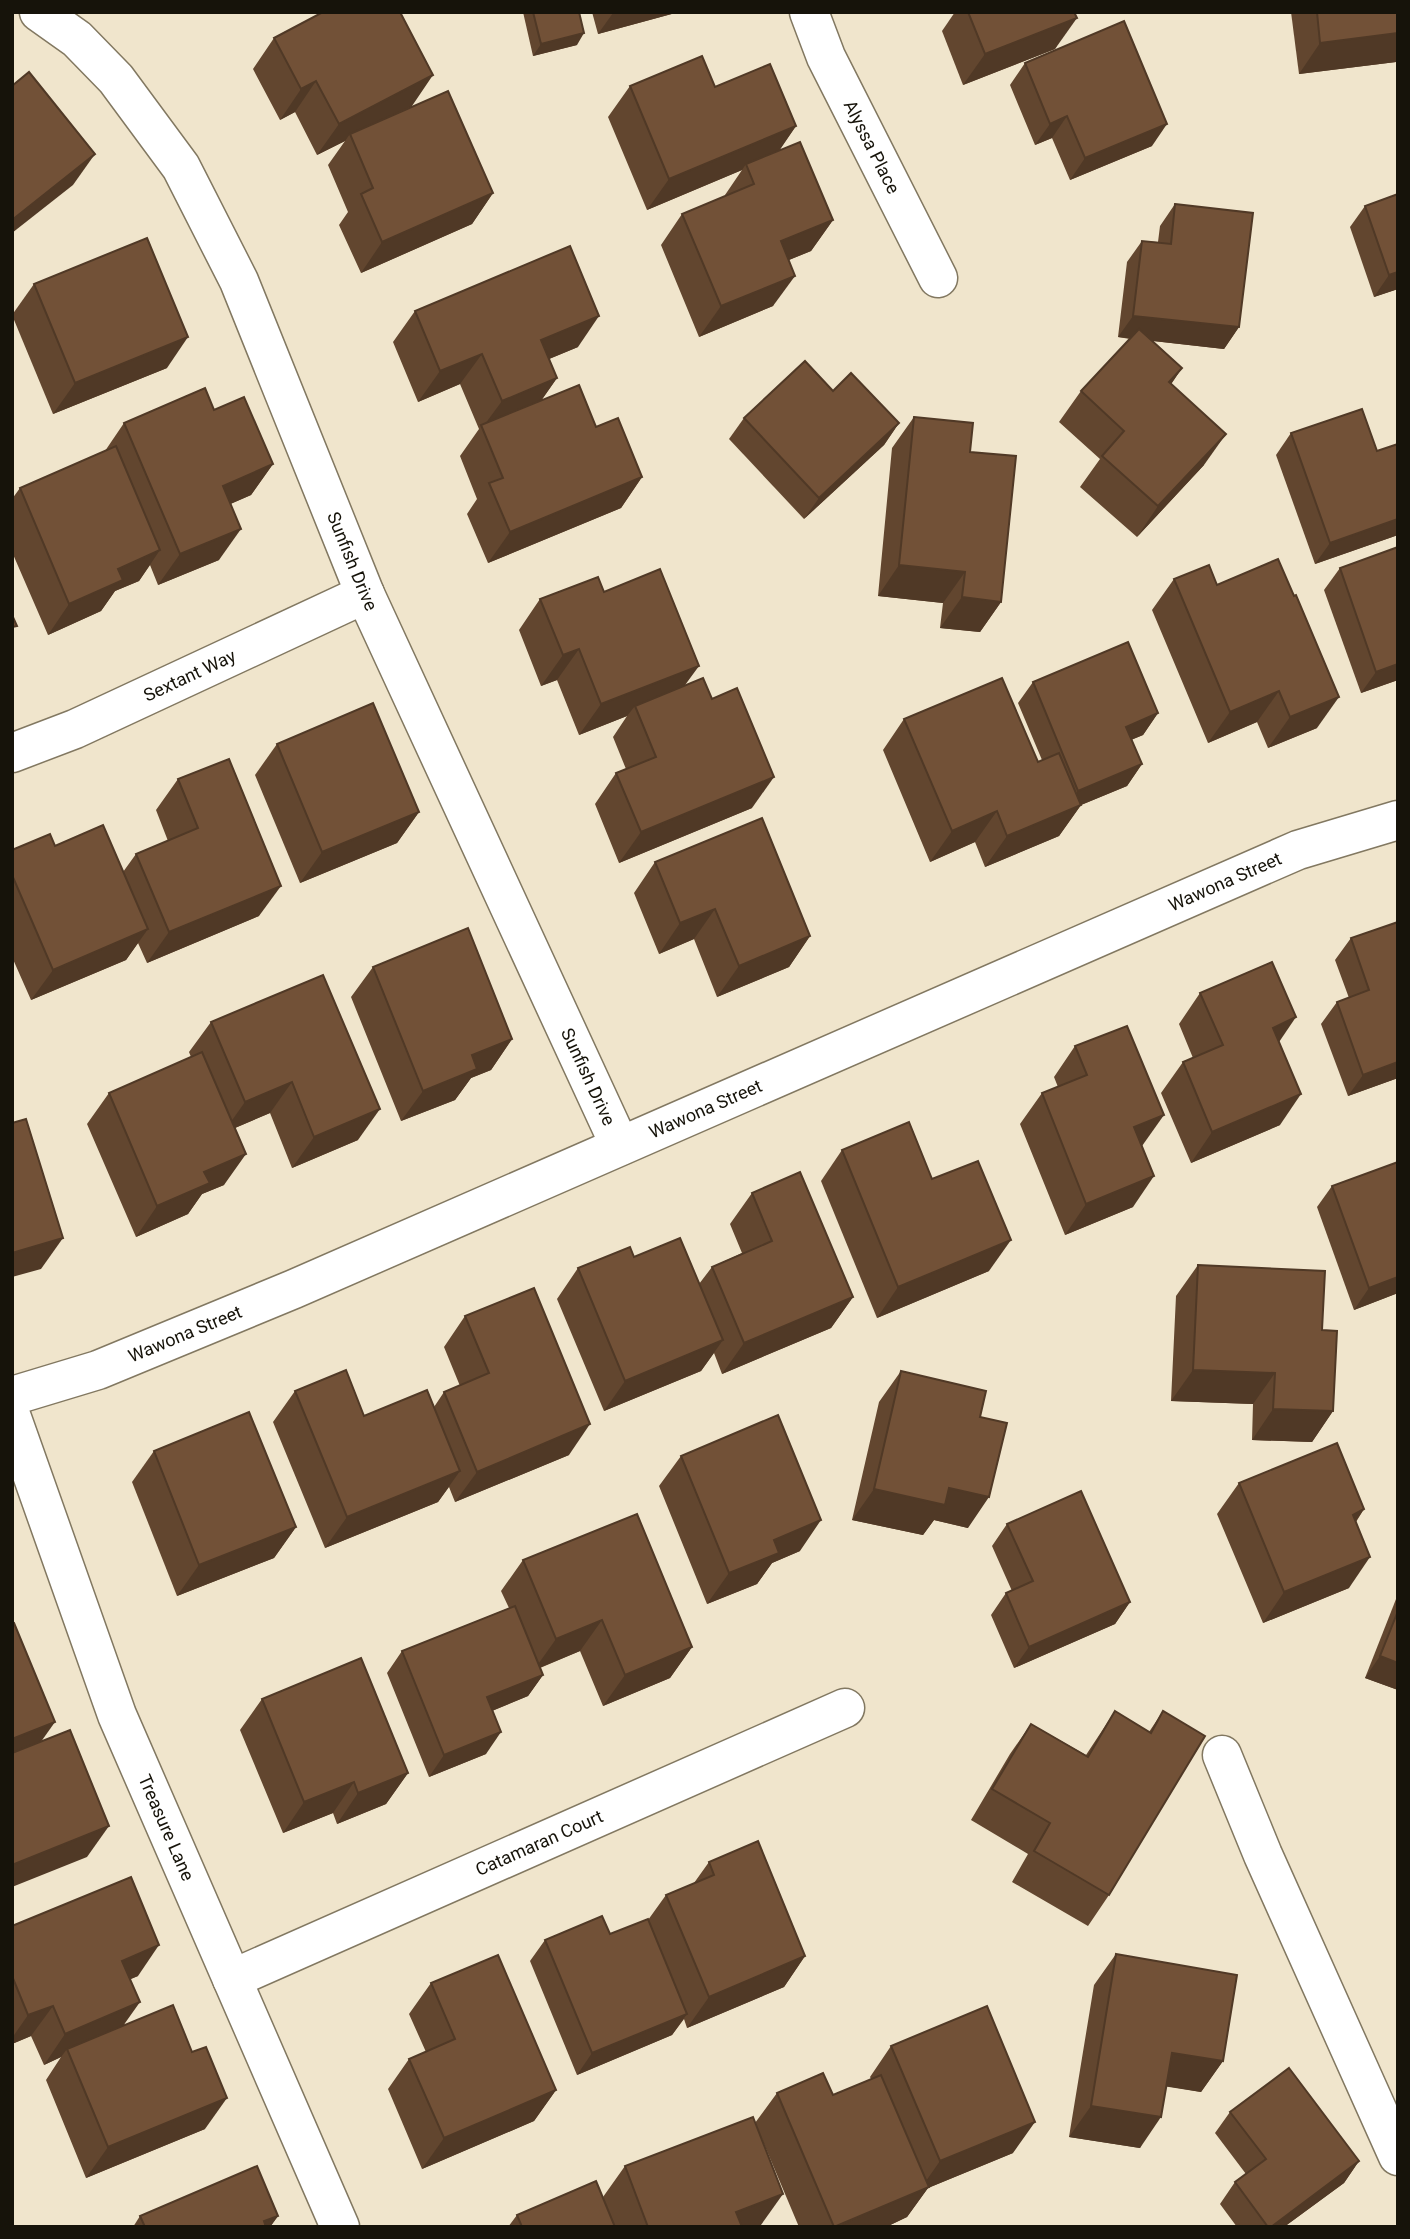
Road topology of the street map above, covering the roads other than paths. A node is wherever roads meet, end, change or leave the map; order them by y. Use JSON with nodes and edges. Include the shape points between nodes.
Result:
{"nodes":[{"id":1,"x":40,"y":12,"type":"edge"},
{"id":2,"x":809,"y":12,"type":"edge"},
{"id":3,"x":938,"y":278,"type":"dead end"},
{"id":4,"x":365,"y":594,"type":"junction"},
{"id":5,"x":12,"y":753,"type":"edge"},
{"id":6,"x":1398,"y":820,"type":"edge"},
{"id":7,"x":620,"y":1146,"type":"junction"},
{"id":8,"x":12,"y":1396,"type":"edge"},
{"id":9,"x":12,"y":1418,"type":"edge"},
{"id":10,"x":845,"y":1708,"type":"dead end"},
{"id":11,"x":1222,"y":1755,"type":"dead end"},
{"id":12,"x":232,"y":1979,"type":"junction"},
{"id":13,"x":1398,"y":2156,"type":"edge"},
{"id":14,"x":340,"y":2227,"type":"edge"}],
"edges":[{"from":1,"to":4,"type":"street","name":"Sunfish Drive","via":[[77,39],[116,79],[181,167],[239,281]]},
{"from":2,"to":3,"type":"street","name":"Alyssa Place","via":[[826,57]]},
{"from":4,"to":5,"type":"street","name":"Sextant Way","via":[[75,729]]},
{"from":4,"to":7,"type":"street","name":"Sunfish Drive"},
{"from":6,"to":7,"type":"street","name":"Wawona Street","via":[[1298,850]]},
{"from":7,"to":8,"type":"street","name":"Wawona Street","via":[[196,1330],[98,1370]]},
{"from":9,"to":12,"type":"street","name":"Treasure Lane","via":[[117,1715]]},
{"from":10,"to":12,"type":"street","name":"Catamaran Court"},
{"from":11,"to":13,"type":"street"},
{"from":12,"to":14,"type":"street","name":"Treasure Lane"}]}
